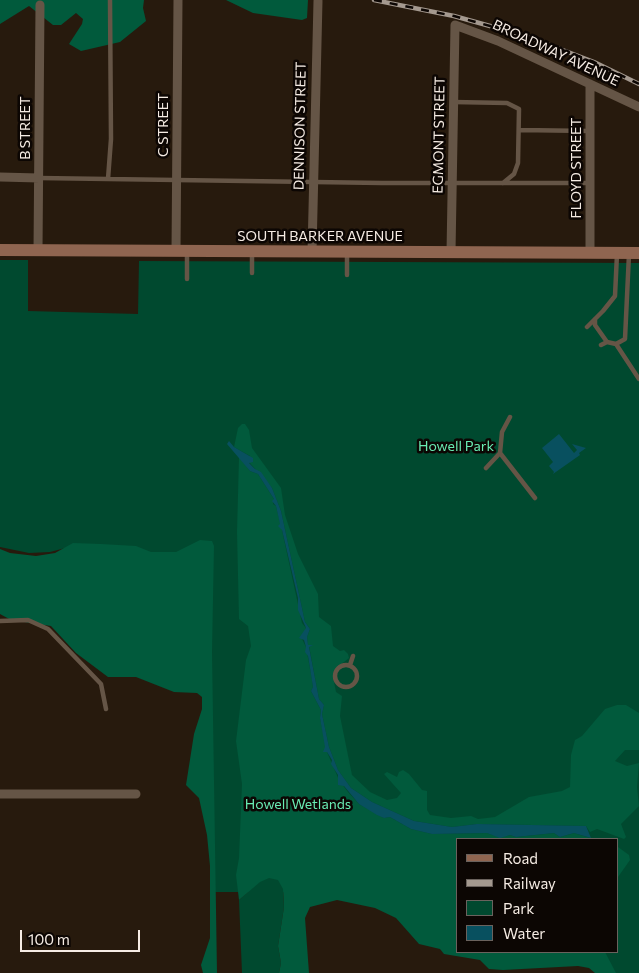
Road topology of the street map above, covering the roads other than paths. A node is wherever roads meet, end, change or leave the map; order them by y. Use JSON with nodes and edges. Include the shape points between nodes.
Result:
{"nodes":[{"id":1,"x":110,"y":0,"type":"edge"},
{"id":2,"x":178,"y":0,"type":"edge"},
{"id":3,"x":318,"y":1,"type":"edge"},
{"id":4,"x":40,"y":5,"type":"dead end"},
{"id":5,"x":461,"y":27,"type":"joint"},
{"id":6,"x":590,"y":84,"type":"junction"},
{"id":7,"x":453,"y":102,"type":"junction"},
{"id":8,"x":639,"y":107,"type":"edge"},
{"id":9,"x":520,"y":130,"type":"junction"},
{"id":10,"x":589,"y":131,"type":"junction"},
{"id":11,"x":0,"y":177,"type":"edge"},
{"id":12,"x":39,"y":178,"type":"junction"},
{"id":13,"x":108,"y":179,"type":"junction"},
{"id":14,"x":177,"y":181,"type":"junction"},
{"id":15,"x":313,"y":182,"type":"junction"},
{"id":16,"x":452,"y":183,"type":"junction"},
{"id":17,"x":503,"y":183,"type":"junction"},
{"id":18,"x":589,"y":184,"type":"junction"},
{"id":19,"x":0,"y":250,"type":"edge"},
{"id":20,"x":38,"y":250,"type":"junction"},
{"id":21,"x":182,"y":251,"type":"junction"},
{"id":22,"x":252,"y":251,"type":"junction"},
{"id":23,"x":312,"y":251,"type":"junction"},
{"id":24,"x":347,"y":252,"type":"junction"},
{"id":25,"x":451,"y":252,"type":"junction"},
{"id":26,"x":590,"y":252,"type":"junction"},
{"id":27,"x":628,"y":253,"type":"edge"},
{"id":28,"x":252,"y":273,"type":"dead end"},
{"id":29,"x":347,"y":275,"type":"dead end"},
{"id":30,"x":187,"y":279,"type":"dead end"},
{"id":31,"x":595,"y":319,"type":"junction"},
{"id":32,"x":586,"y":326,"type":"dead end"},
{"id":33,"x":607,"y":342,"type":"junction"},
{"id":34,"x":616,"y":344,"type":"junction"},
{"id":35,"x":601,"y":345,"type":"dead end"},
{"id":36,"x":639,"y":379,"type":"edge"},
{"id":37,"x":510,"y":417,"type":"dead end"},
{"id":38,"x":500,"y":453,"type":"junction"},
{"id":39,"x":486,"y":468,"type":"dead end"},
{"id":40,"x":535,"y":498,"type":"dead end"},
{"id":41,"x":0,"y":621,"type":"edge"},
{"id":42,"x":353,"y":656,"type":"dead end"},
{"id":43,"x":350,"y":665,"type":"junction"},
{"id":44,"x":106,"y":709,"type":"dead end"},
{"id":45,"x":0,"y":794,"type":"edge"},
{"id":46,"x":136,"y":794,"type":"dead end"}],
"edges":[{"from":1,"to":13,"type":"lane","via":[[112,139]]},
{"from":2,"to":14,"type":"street","name":"C STREET"},
{"from":3,"to":15,"type":"street","name":"DENNISON STREET"},
{"from":4,"to":12,"type":"street","name":"B STREET"},
{"from":5,"to":6,"type":"street","name":"BROADWAY AVENUE","via":[[498,40]]},
{"from":5,"to":7,"type":"street","name":"EGMONT STREET","via":[[455,25],[454,30]]},
{"from":6,"to":8,"type":"street","name":"BROADWAY AVENUE"},
{"from":6,"to":10,"type":"street","name":"FLOYD STREET"},
{"from":7,"to":9,"type":"lane","via":[[508,102],[519,109]]},
{"from":7,"to":16,"type":"street","name":"EGMONT STREET"},
{"from":9,"to":10,"type":"lane"},
{"from":9,"to":17,"type":"lane","via":[[518,164],[514,174]]},
{"from":10,"to":18,"type":"street","name":"FLOYD STREET"},
{"from":11,"to":12,"type":"street"},
{"from":12,"to":13,"type":"lane"},
{"from":12,"to":20,"type":"street","name":"B STREET"},
{"from":13,"to":14,"type":"lane"},
{"from":14,"to":15,"type":"lane"},
{"from":14,"to":21,"type":"street","name":"C STREET"},
{"from":15,"to":16,"type":"lane"},
{"from":15,"to":23,"type":"street","name":"DENNISON STREET"},
{"from":16,"to":17,"type":"lane"},
{"from":16,"to":25,"type":"street","name":"EGMONT STREET"},
{"from":17,"to":18,"type":"lane"},
{"from":18,"to":26,"type":"street","name":"FLOYD STREET"},
{"from":19,"to":20,"type":"main road","name":"SOUTH BARKER AVENUE"},
{"from":20,"to":21,"type":"main road","name":"SOUTH BARKER AVENUE"},
{"from":21,"to":22,"type":"main road","name":"SOUTH BARKER AVENUE"},
{"from":21,"to":30,"type":"lane"},
{"from":22,"to":23,"type":"main road","name":"SOUTH BARKER AVENUE"},
{"from":22,"to":28,"type":"lane"},
{"from":23,"to":24,"type":"main road","name":"SOUTH BARKER AVENUE"},
{"from":24,"to":25,"type":"main road","name":"SOUTH BARKER AVENUE"},
{"from":24,"to":29,"type":"lane"},
{"from":25,"to":26,"type":"main road","name":"SOUTH BARKER AVENUE"},
{"from":26,"to":27,"type":"main road","name":"SOUTH BARKER AVENUE"},
{"from":27,"to":31,"type":"lane","via":[[615,296]]},
{"from":27,"to":34,"type":"lane","via":[[625,339]]},
{"from":31,"to":32,"type":"lane"},
{"from":31,"to":33,"type":"lane","via":[[595,325]]},
{"from":33,"to":34,"type":"lane"},
{"from":33,"to":35,"type":"lane"},
{"from":34,"to":36,"type":"lane"},
{"from":37,"to":38,"type":"lane","via":[[502,432]]},
{"from":38,"to":39,"type":"lane"},
{"from":38,"to":40,"type":"lane"},
{"from":41,"to":44,"type":"lane","via":[[28,620],[48,629],[101,684]]},
{"from":42,"to":43,"type":"lane"},
{"from":43,"to":43,"type":"lane","via":[[337,669],[335,676],[340,685],[350,686],[356,681]]},
{"from":45,"to":46,"type":"street"}]}
